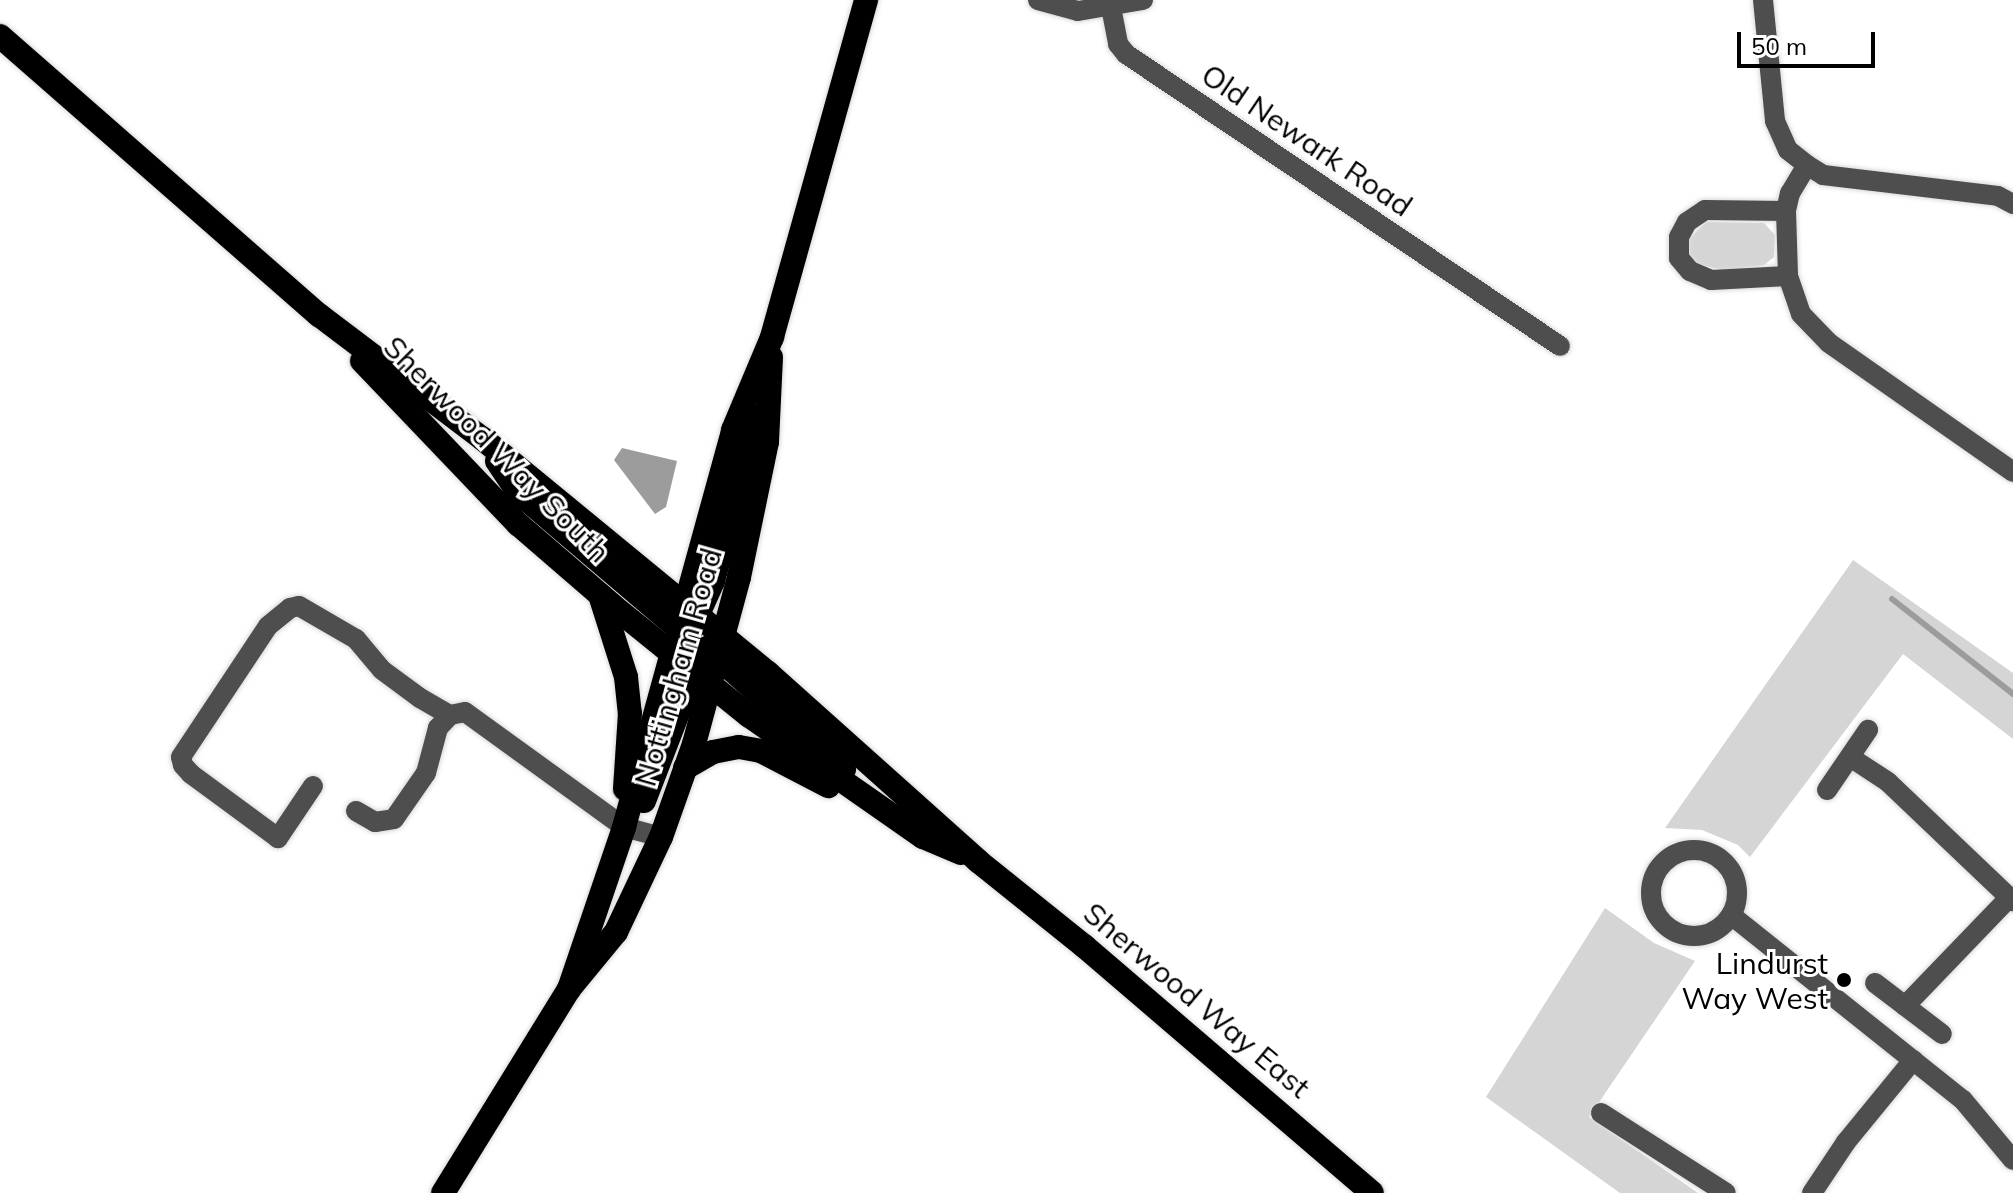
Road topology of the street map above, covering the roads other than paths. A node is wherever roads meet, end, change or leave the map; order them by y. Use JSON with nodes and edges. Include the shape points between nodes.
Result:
{"nodes":[{"id":1,"x":866,"y":0,"type":"edge"},
{"id":2,"x":1038,"y":0,"type":"edge"},
{"id":3,"x":1143,"y":0,"type":"edge"},
{"id":4,"x":1763,"y":0,"type":"edge"},
{"id":5,"x":1111,"y":7,"type":"junction"},
{"id":6,"x":0,"y":36,"type":"edge"},
{"id":7,"x":1807,"y":165,"type":"junction"},
{"id":8,"x":2013,"y":204,"type":"edge"},
{"id":9,"x":1786,"y":211,"type":"junction"},
{"id":10,"x":1788,"y":276,"type":"junction"},
{"id":11,"x":319,"y":315,"type":"junction"},
{"id":12,"x":772,"y":337,"type":"junction"},
{"id":13,"x":1560,"y":346,"type":"dead end"},
{"id":14,"x":2013,"y":472,"type":"edge"},
{"id":15,"x":600,"y":595,"type":"junction"},
{"id":16,"x":697,"y":644,"type":"junction"},
{"id":17,"x":450,"y":715,"type":"junction"},
{"id":18,"x":1868,"y":730,"type":"dead end"},
{"id":19,"x":1850,"y":757,"type":"junction"},
{"id":20,"x":685,"y":768,"type":"junction"},
{"id":21,"x":313,"y":786,"type":"dead end"},
{"id":22,"x":1827,"y":790,"type":"dead end"},
{"id":23,"x":867,"y":799,"type":"junction"},
{"id":24,"x":356,"y":811,"type":"dead end"},
{"id":25,"x":624,"y":827,"type":"junction"},
{"id":26,"x":661,"y":837,"type":"junction"},
{"id":27,"x":978,"y":861,"type":"junction"},
{"id":28,"x":2011,"y":900,"type":"edge"},
{"id":29,"x":1731,"y":915,"type":"junction"},
{"id":30,"x":1875,"y":983,"type":"dead end"},
{"id":31,"x":569,"y":989,"type":"junction"},
{"id":32,"x":1905,"y":1006,"type":"junction"},
{"id":33,"x":1942,"y":1034,"type":"dead end"},
{"id":34,"x":1913,"y":1060,"type":"junction"},
{"id":35,"x":1601,"y":1113,"type":"dead end"},
{"id":36,"x":2013,"y":1160,"type":"edge"},
{"id":37,"x":443,"y":1193,"type":"edge"},
{"id":38,"x":1372,"y":1193,"type":"edge"},
{"id":39,"x":1726,"y":1193,"type":"edge"},
{"id":40,"x":1812,"y":1193,"type":"edge"}],
"edges":[{"from":1,"to":12,"type":"highway","name":"Nottingham Road"},
{"from":2,"to":5,"type":"street","via":[[1078,11]]},
{"from":3,"to":5,"type":"street"},
{"from":4,"to":7,"type":"street","via":[[1775,121],[1788,150]]},
{"from":5,"to":13,"type":"street","name":"Old Newark Road","via":[[1118,44],[1126,54]]},
{"from":6,"to":11,"type":"highway","name":"Sherwood Way South"},
{"from":7,"to":8,"type":"street","via":[[1823,175],[1998,196]]},
{"from":7,"to":9,"type":"street"},
{"from":9,"to":10,"type":"street"},
{"from":9,"to":10,"type":"street","via":[[1705,210],[1687,222],[1679,237],[1679,258],[1690,271],[1711,280]]},
{"from":10,"to":14,"type":"street","via":[[1801,314],[1829,343]]},
{"from":11,"to":15,"type":"highway","name":"Sherwood Way South","via":[[507,513]]},
{"from":11,"to":16,"type":"highway","name":"Sherwood Way South","via":[[483,439]]},
{"from":12,"to":16,"type":"highway","name":"Nottingham Road","via":[[733,430]]},
{"from":12,"to":16,"type":"highway","name":"Nottingham Road","via":[[767,442],[739,577]]},
{"from":15,"to":16,"type":"highway","name":"Sherwood Way South"},
{"from":15,"to":25,"type":"highway","via":[[626,677],[630,713]]},
{"from":16,"to":20,"type":"highway","name":"Nottingham Road"},
{"from":16,"to":23,"type":"highway","via":[[837,760]]},
{"from":16,"to":25,"type":"highway","name":"Nottingham Road"},
{"from":16,"to":27,"type":"highway","name":"Sherwood Way East","via":[[893,782]]},
{"from":17,"to":21,"type":"street","via":[[382,670],[356,639],[299,606],[290,608],[268,626],[181,757],[191,774],[278,838]]},
{"from":17,"to":24,"type":"street","via":[[438,728],[426,773],[394,819],[375,822]]},
{"from":17,"to":25,"type":"street","via":[[465,712]]},
{"from":18,"to":19,"type":"street"},
{"from":19,"to":22,"type":"street"},
{"from":19,"to":28,"type":"street","via":[[1899,792]]},
{"from":20,"to":23,"type":"highway","via":[[713,752],[739,747],[761,751],[818,783]]},
{"from":20,"to":26,"type":"highway","name":"Nottingham Road"},
{"from":23,"to":27,"type":"highway","name":"Sherwood Way East","via":[[923,837]]},
{"from":25,"to":26,"type":"street"},
{"from":25,"to":31,"type":"highway","name":"Nottingham Road"},
{"from":26,"to":31,"type":"highway","name":"Nottingham Road","via":[[616,932]]},
{"from":27,"to":38,"type":"highway","name":"Sherwood Way East"},
{"from":28,"to":32,"type":"street"},
{"from":29,"to":29,"type":"street","via":[[1702,936],[1669,928],[1651,900],[1659,868],[1687,850],[1720,859],[1737,886]]},
{"from":29,"to":34,"type":"street"},
{"from":30,"to":32,"type":"street"},
{"from":31,"to":37,"type":"highway","name":"Nottingham Road"},
{"from":32,"to":33,"type":"street"},
{"from":34,"to":36,"type":"street","via":[[1963,1100]]},
{"from":34,"to":40,"type":"street"},
{"from":35,"to":39,"type":"street"}]}
